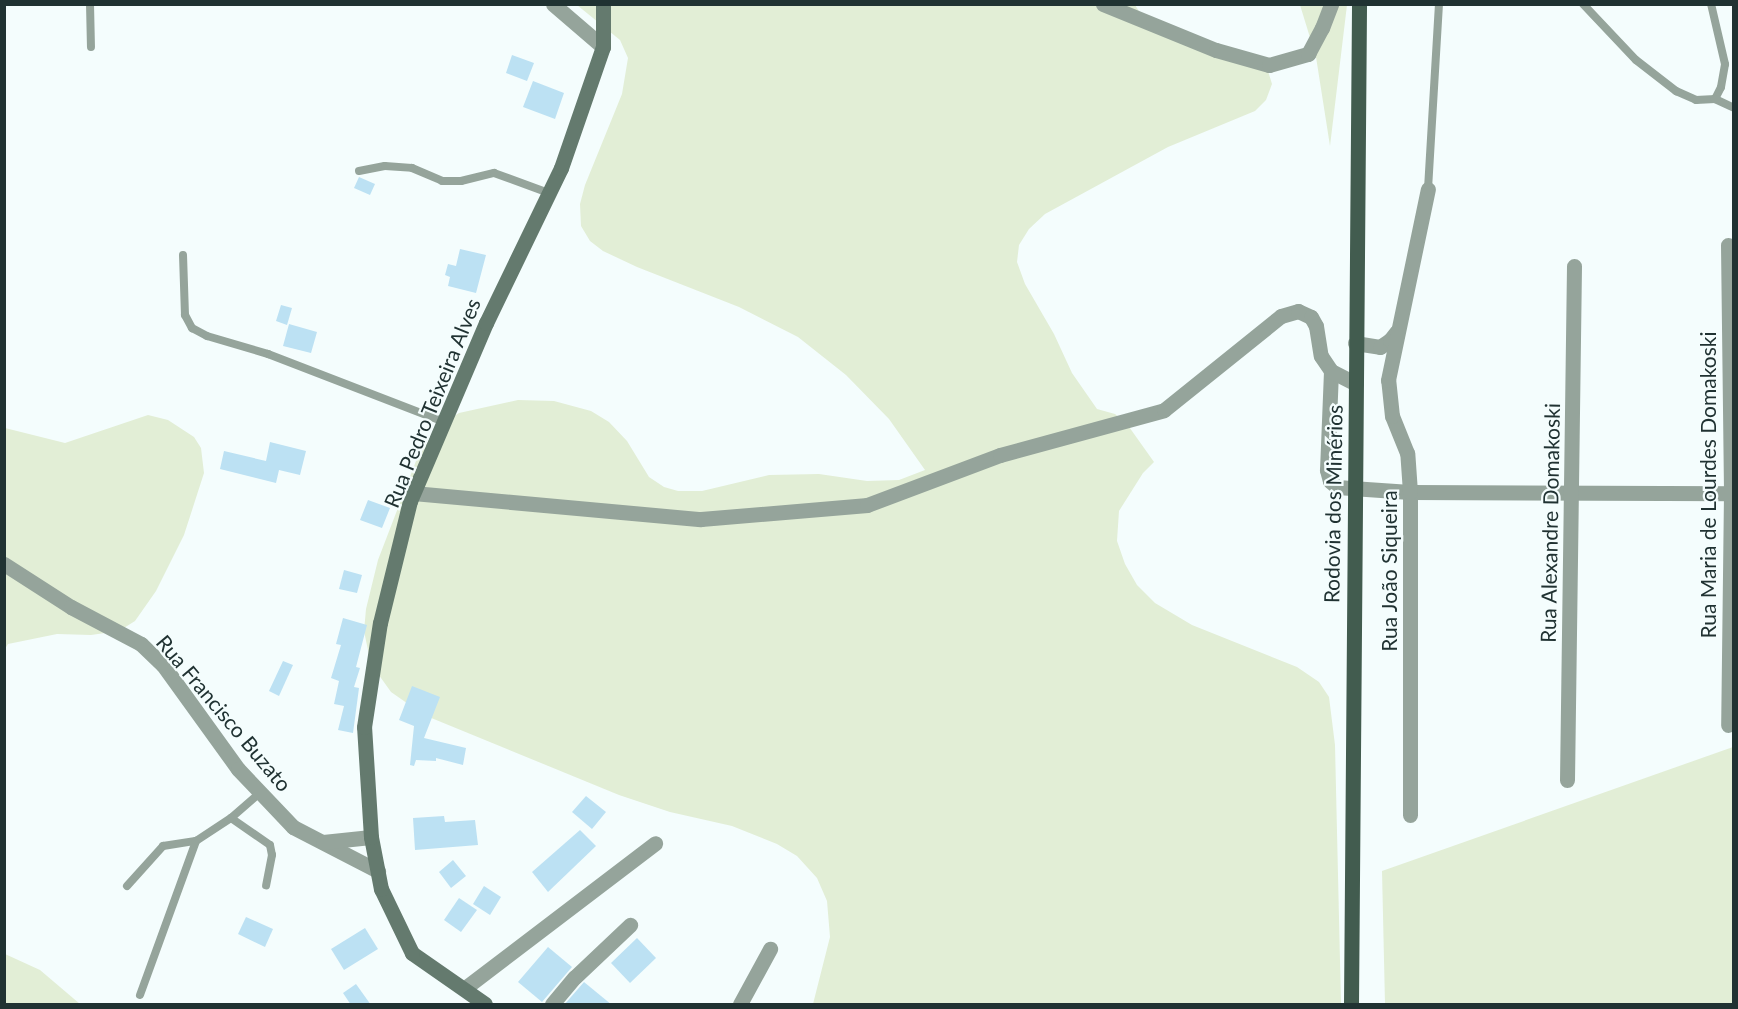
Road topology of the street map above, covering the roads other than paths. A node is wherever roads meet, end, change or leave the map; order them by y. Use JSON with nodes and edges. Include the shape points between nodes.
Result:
{"nodes":[{"id":1,"x":90,"y":4,"type":"edge"},
{"id":2,"x":553,"y":4,"type":"edge"},
{"id":3,"x":603,"y":4,"type":"edge"},
{"id":4,"x":1103,"y":4,"type":"edge"},
{"id":5,"x":1331,"y":4,"type":"edge"},
{"id":6,"x":1359,"y":4,"type":"edge"},
{"id":7,"x":1439,"y":4,"type":"edge"},
{"id":8,"x":1583,"y":4,"type":"edge"},
{"id":9,"x":1711,"y":4,"type":"edge"},
{"id":10,"x":91,"y":47,"type":"dead end"},
{"id":11,"x":603,"y":47,"type":"junction"},
{"id":12,"x":1714,"y":99,"type":"junction"},
{"id":13,"x":1734,"y":108,"type":"edge"},
{"id":14,"x":359,"y":171,"type":"dead end"},
{"id":15,"x":1428,"y":189,"type":"joint"},
{"id":16,"x":549,"y":193,"type":"junction"},
{"id":17,"x":1728,"y":245,"type":"dead end"},
{"id":18,"x":183,"y":255,"type":"dead end"},
{"id":19,"x":1574,"y":266,"type":"dead end"},
{"id":20,"x":1397,"y":331,"type":"junction"},
{"id":21,"x":1355,"y":343,"type":"junction"},
{"id":22,"x":1330,"y":371,"type":"junction"},
{"id":23,"x":1356,"y":384,"type":"junction"},
{"id":24,"x":444,"y":422,"type":"junction"},
{"id":25,"x":1354,"y":489,"type":"junction"},
{"id":26,"x":1410,"y":492,"type":"junction"},
{"id":27,"x":1572,"y":492,"type":"junction"},
{"id":28,"x":413,"y":493,"type":"junction"},
{"id":29,"x":1732,"y":494,"type":"edge"},
{"id":30,"x":4,"y":564,"type":"edge"},
{"id":31,"x":1728,"y":725,"type":"dead end"},
{"id":32,"x":1567,"y":780,"type":"dead end"},
{"id":33,"x":261,"y":793,"type":"junction"},
{"id":34,"x":1410,"y":815,"type":"dead end"},
{"id":35,"x":231,"y":818,"type":"junction"},
{"id":36,"x":371,"y":837,"type":"junction"},
{"id":37,"x":196,"y":841,"type":"junction"},
{"id":38,"x":323,"y":842,"type":"junction"},
{"id":39,"x":655,"y":843,"type":"dead end"},
{"id":40,"x":378,"y":871,"type":"junction"},
{"id":41,"x":266,"y":885,"type":"dead end"},
{"id":42,"x":127,"y":886,"type":"dead end"},
{"id":43,"x":630,"y":925,"type":"dead end"},
{"id":44,"x":770,"y":950,"type":"dead end"},
{"id":45,"x":465,"y":988,"type":"junction"},
{"id":46,"x":140,"y":995,"type":"dead end"},
{"id":47,"x":485,"y":1005,"type":"edge"},
{"id":48,"x":552,"y":1005,"type":"edge"},
{"id":49,"x":740,"y":1005,"type":"edge"},
{"id":50,"x":1351,"y":1005,"type":"edge"}],
"edges":[{"from":1,"to":10,"type":"lane"},
{"from":2,"to":11,"type":"street"},
{"from":3,"to":11,"type":"street","name":"Rua Pedro Teixeira Alves"},
{"from":4,"to":5,"type":"street","via":[[1216,50],[1269,65],[1308,54]]},
{"from":6,"to":21,"type":"main road","name":"Rodovia dos Minérios"},
{"from":7,"to":15,"type":"lane"},
{"from":8,"to":12,"type":"lane","via":[[1636,60],[1676,91],[1696,100]]},
{"from":9,"to":12,"type":"lane","via":[[1725,64],[1721,87]]},
{"from":11,"to":16,"type":"street","name":"Rua Pedro Teixeira Alves"},
{"from":12,"to":13,"type":"lane"},
{"from":14,"to":16,"type":"lane","via":[[385,166],[412,168],[442,181],[494,173]]},
{"from":15,"to":20,"type":"street","name":"Rua João Siqueira"},
{"from":16,"to":24,"type":"street","name":"Rua Pedro Teixeira Alves","via":[[486,323]]},
{"from":17,"to":29,"type":"street","name":"Rua Maria de Lourdes Domakoski"},
{"from":18,"to":24,"type":"lane","via":[[185,315],[192,328]]},
{"from":19,"to":27,"type":"street","name":"Rua Alexandre Domakoski"},
{"from":20,"to":21,"type":"street","via":[[1380,347]]},
{"from":20,"to":26,"type":"street","name":"Rua João Siqueira","via":[[1388,380],[1392,416],[1407,453]]},
{"from":21,"to":23,"type":"main road","name":"Rodovia dos Minérios"},
{"from":22,"to":23,"type":"street"},
{"from":22,"to":25,"type":"street","via":[[1327,470],[1337,487]]},
{"from":22,"to":28,"type":"street","via":[[1321,356],[1316,326],[1311,317],[1298,311],[1281,316],[1164,410],[1000,455],[867,505],[701,519]]},
{"from":23,"to":25,"type":"main road","name":"Rodovia dos Minérios"},
{"from":24,"to":28,"type":"street","name":"Rua Pedro Teixeira Alves"},
{"from":25,"to":26,"type":"street"},
{"from":25,"to":50,"type":"main road","name":"Rodovia dos Minérios"},
{"from":26,"to":27,"type":"street"},
{"from":26,"to":34,"type":"street","name":"Rua João Siqueira"},
{"from":27,"to":29,"type":"street"},
{"from":27,"to":32,"type":"street","name":"Rua Alexandre Domakoski"},
{"from":28,"to":36,"type":"street","name":"Rua Pedro Teixeira Alves","via":[[380,623],[364,727]]},
{"from":29,"to":31,"type":"street","name":"Rua Maria de Lourdes Domakoski"},
{"from":30,"to":33,"type":"street","name":"Rua Francisco Buzato","via":[[71,607],[141,644],[163,665],[238,769]]},
{"from":33,"to":35,"type":"lane"},
{"from":33,"to":38,"type":"street","name":"Rua Francisco Buzato","via":[[293,827]]},
{"from":35,"to":37,"type":"lane"},
{"from":35,"to":41,"type":"lane","via":[[270,845]]},
{"from":36,"to":38,"type":"street"},
{"from":36,"to":40,"type":"street","name":"Rua Pedro Teixeira Alves"},
{"from":37,"to":42,"type":"lane","via":[[163,846]]},
{"from":37,"to":46,"type":"lane"},
{"from":38,"to":40,"type":"street","name":"Rua Francisco Buzato"},
{"from":39,"to":45,"type":"street"},
{"from":40,"to":45,"type":"street","name":"Rua Pedro Teixeira Alves","via":[[381,889],[412,952]]},
{"from":43,"to":48,"type":"street","via":[[575,977]]},
{"from":44,"to":49,"type":"street"},
{"from":45,"to":47,"type":"street","name":"Rua Pedro Teixeira Alves"}]}
